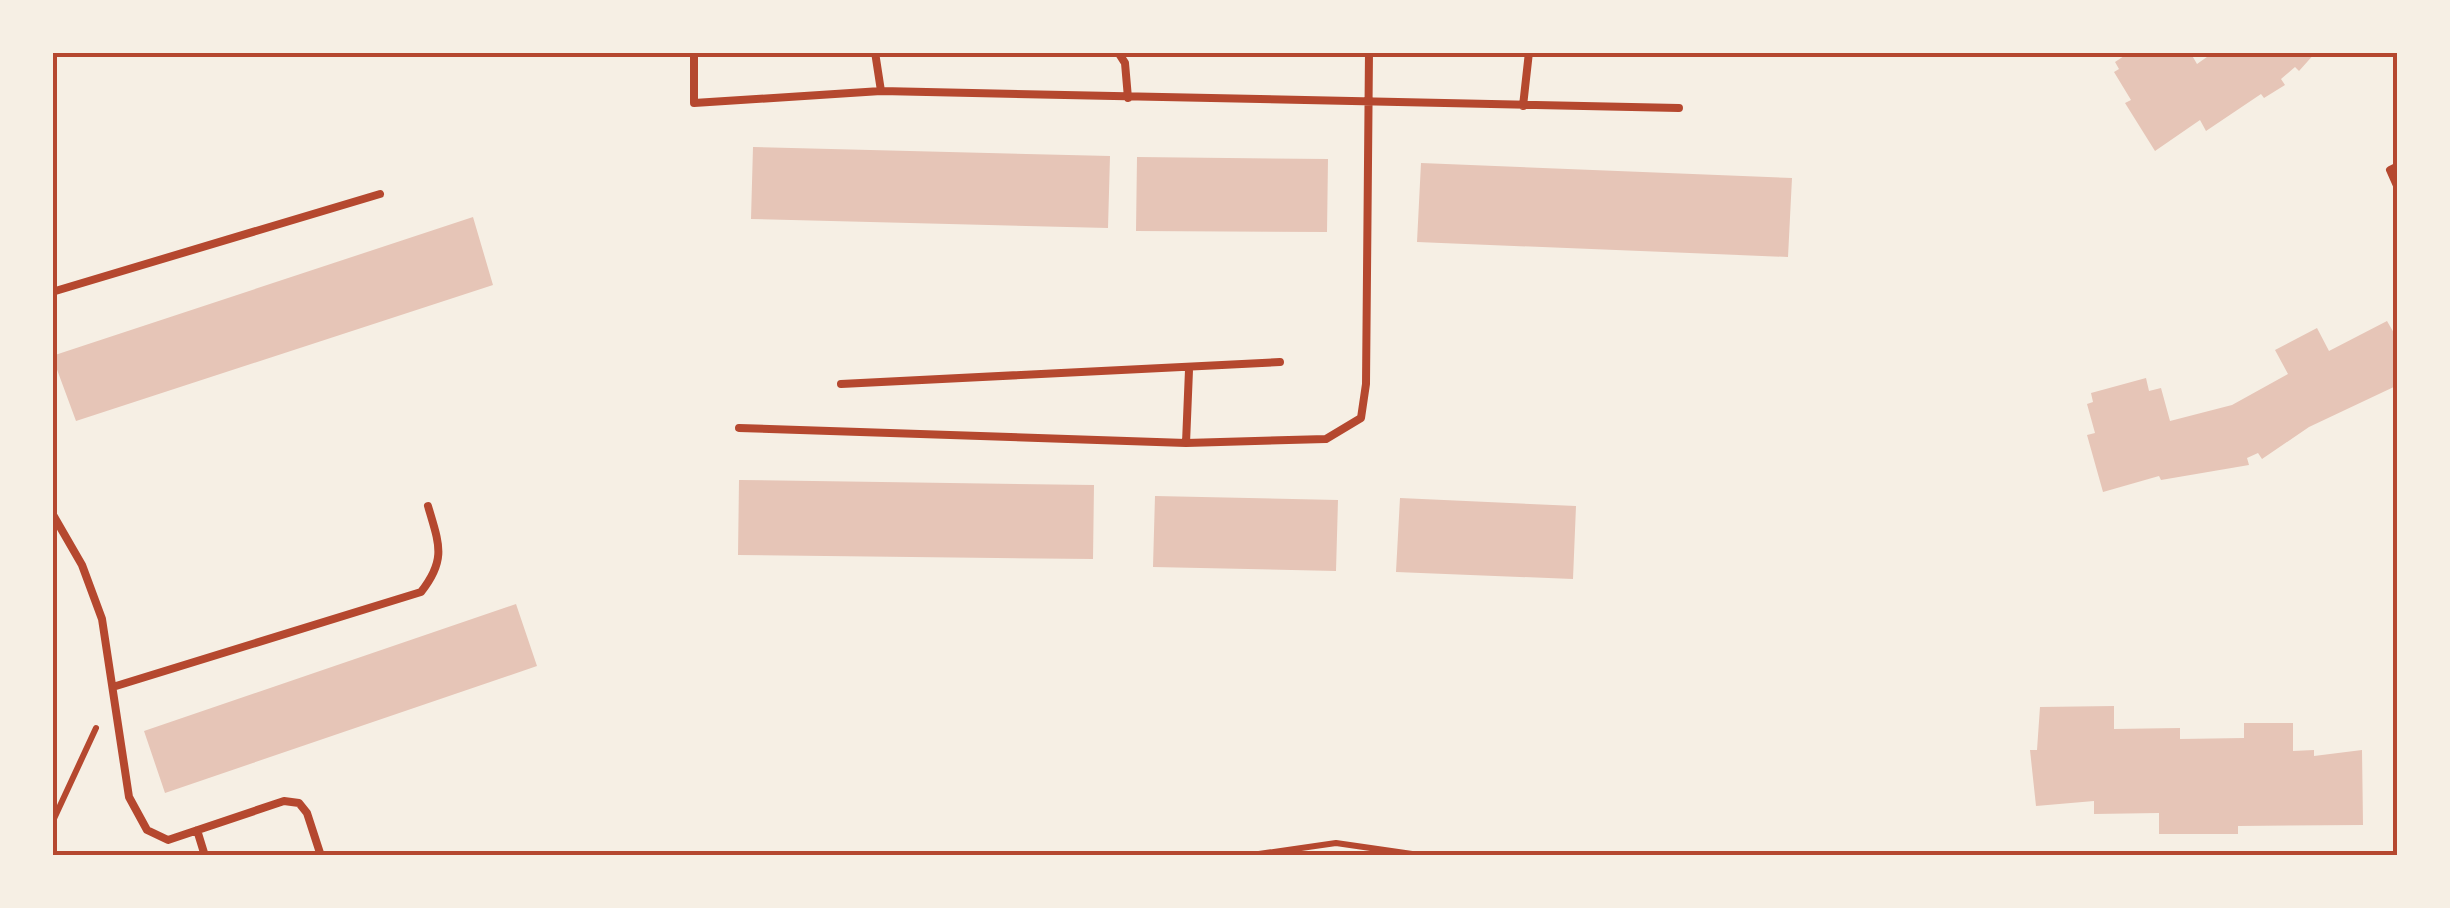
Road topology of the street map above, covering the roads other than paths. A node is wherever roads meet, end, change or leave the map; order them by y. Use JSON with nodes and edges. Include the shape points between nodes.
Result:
{"nodes":[{"id":1,"x":694,"y":52,"type":"edge"},
{"id":2,"x":875,"y":52,"type":"edge"},
{"id":3,"x":1118,"y":52,"type":"edge"},
{"id":4,"x":1369,"y":52,"type":"edge"},
{"id":5,"x":1529,"y":52,"type":"edge"},
{"id":6,"x":881,"y":91,"type":"junction"},
{"id":7,"x":1128,"y":98,"type":"junction"},
{"id":8,"x":1368,"y":100,"type":"junction"},
{"id":9,"x":1524,"y":106,"type":"junction"},
{"id":10,"x":1679,"y":108,"type":"dead end"},
{"id":11,"x":2398,"y":166,"type":"edge"},
{"id":12,"x":2398,"y":188,"type":"edge"},
{"id":13,"x":380,"y":194,"type":"dead end"},
{"id":14,"x":52,"y":292,"type":"edge"},
{"id":15,"x":1280,"y":362,"type":"dead end"},
{"id":16,"x":1189,"y":370,"type":"junction"},
{"id":17,"x":841,"y":384,"type":"dead end"},
{"id":18,"x":738,"y":428,"type":"dead end"},
{"id":19,"x":1186,"y":443,"type":"junction"},
{"id":20,"x":428,"y":506,"type":"dead end"},
{"id":21,"x":52,"y":513,"type":"edge"},
{"id":22,"x":2398,"y":612,"type":"edge"},
{"id":23,"x":2398,"y":636,"type":"edge"},
{"id":24,"x":116,"y":686,"type":"junction"},
{"id":25,"x":197,"y":830,"type":"junction"},
{"id":26,"x":205,"y":856,"type":"edge"},
{"id":27,"x":321,"y":856,"type":"edge"}],
"edges":[{"from":1,"to":6,"type":"lane","via":[[694,103]]},
{"from":2,"to":6,"type":"lane"},
{"from":3,"to":7,"type":"lane"},
{"from":4,"to":8,"type":"lane"},
{"from":5,"to":9,"type":"lane"},
{"from":6,"to":7,"type":"lane"},
{"from":7,"to":8,"type":"lane"},
{"from":8,"to":9,"type":"lane"},
{"from":8,"to":19,"type":"lane","via":[[1362,418],[1326,439]]},
{"from":9,"to":10,"type":"lane"},
{"from":11,"to":12,"type":"lane","via":[[2390,170]]},
{"from":13,"to":14,"type":"lane"},
{"from":15,"to":16,"type":"lane"},
{"from":16,"to":17,"type":"lane"},
{"from":16,"to":19,"type":"lane"},
{"from":18,"to":19,"type":"lane"},
{"from":20,"to":24,"type":"lane","via":[[438,570],[421,592]]},
{"from":21,"to":24,"type":"lane","via":[[102,619]]},
{"from":22,"to":23,"type":"lane"},
{"from":24,"to":25,"type":"lane","via":[[130,797],[147,830],[168,840]]},
{"from":25,"to":26,"type":"lane"},
{"from":25,"to":27,"type":"lane","via":[[284,801],[299,803]]}]}
